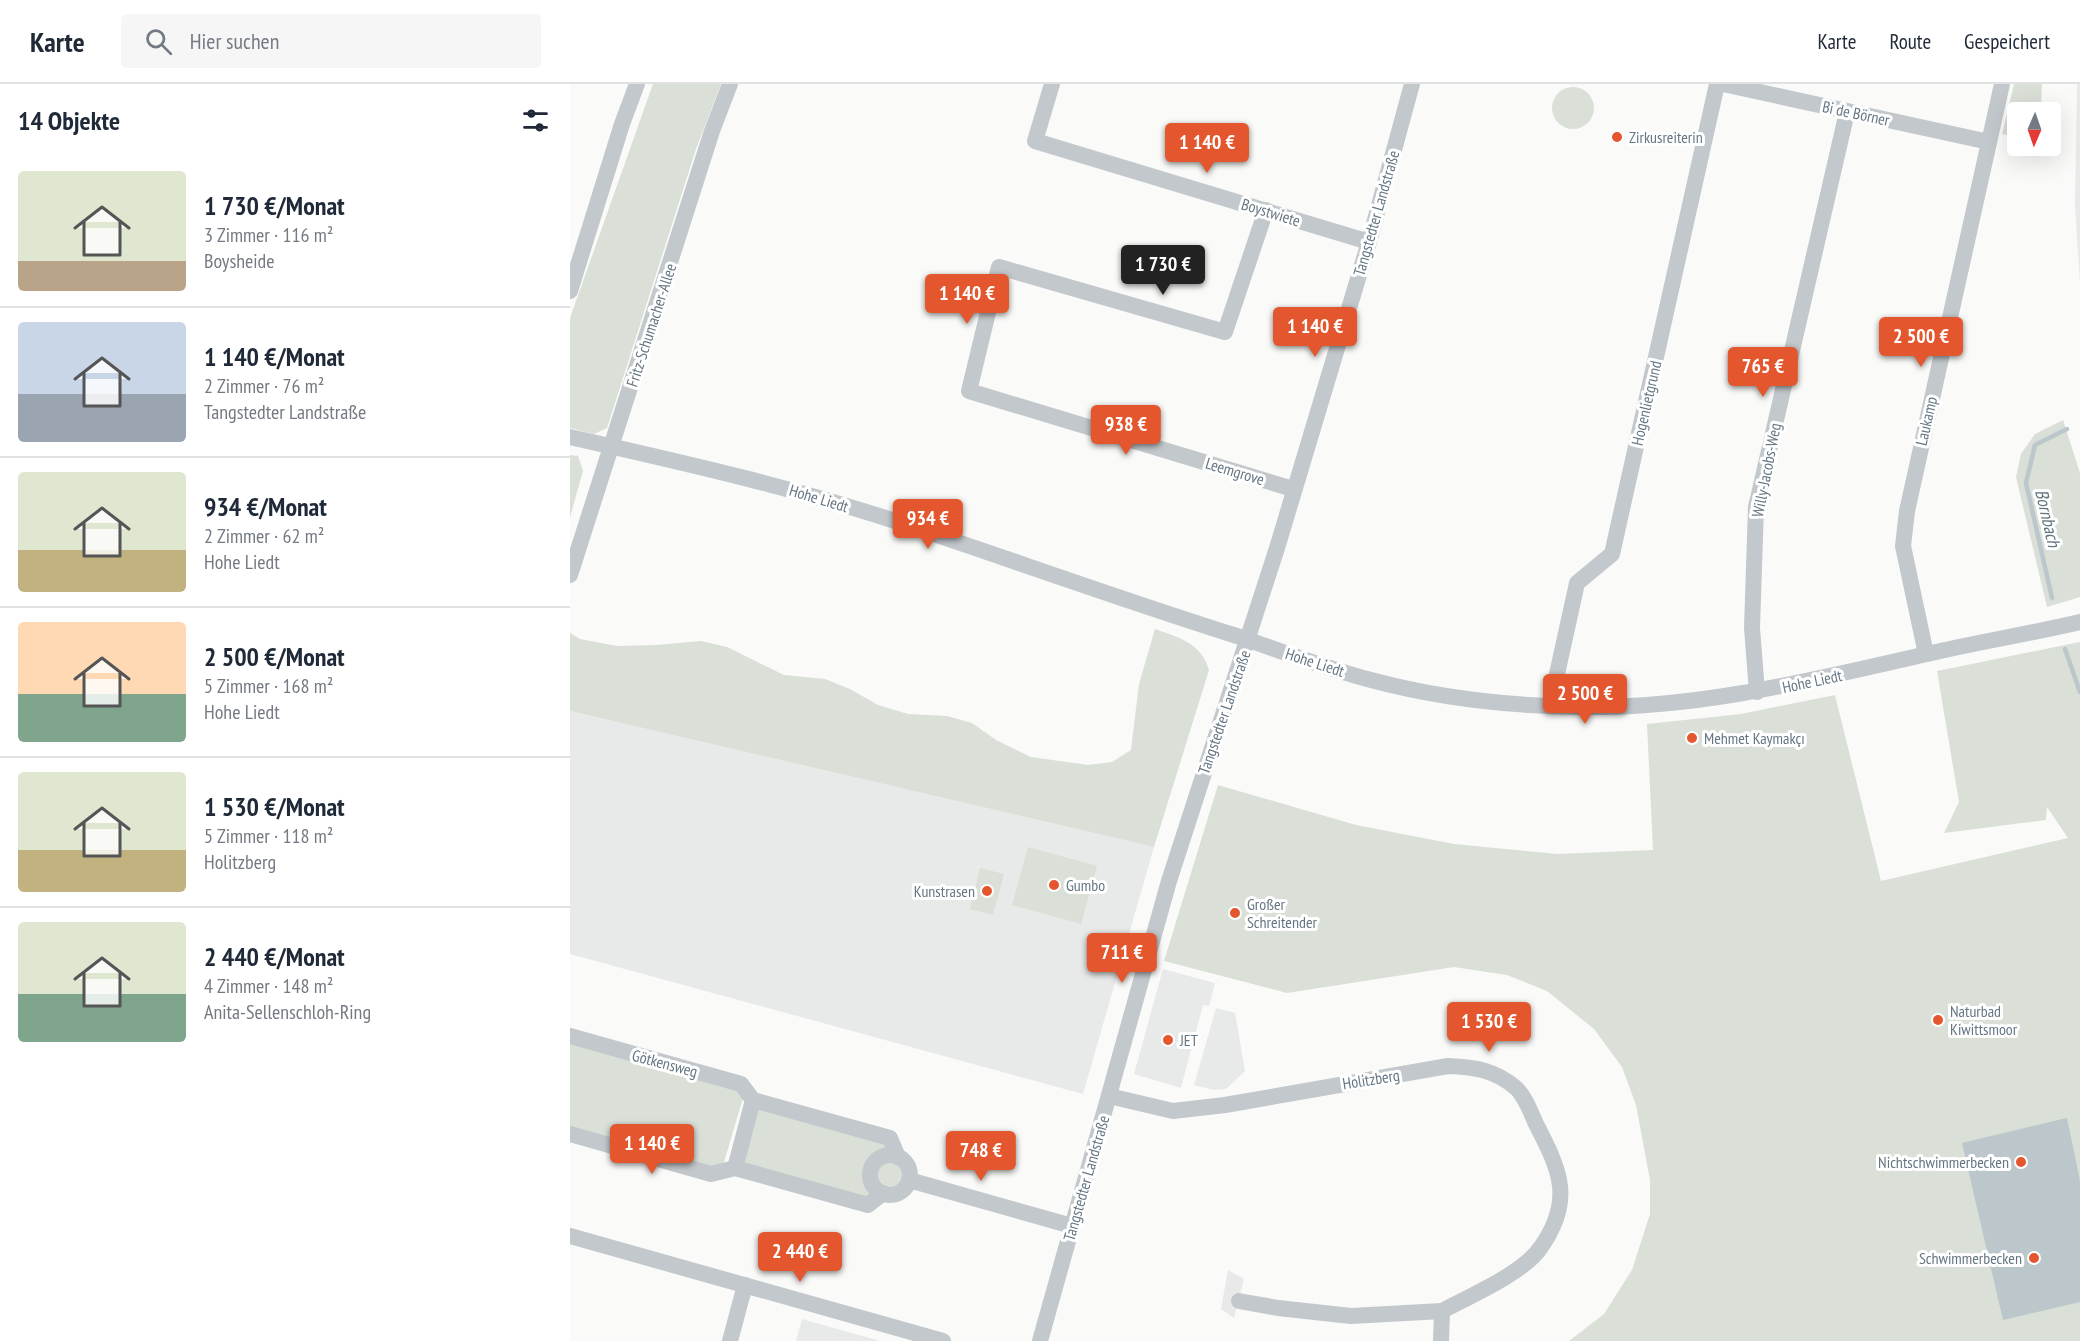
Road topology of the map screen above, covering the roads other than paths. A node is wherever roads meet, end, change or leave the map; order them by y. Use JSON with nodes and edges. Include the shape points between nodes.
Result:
{"nodes":[{"id":1,"x":637,"y":84,"type":"edge"},
{"id":2,"x":730,"y":84,"type":"edge"},
{"id":3,"x":1052,"y":84,"type":"edge"},
{"id":4,"x":1411,"y":84,"type":"edge"},
{"id":5,"x":1717,"y":84,"type":"edge"},
{"id":6,"x":1723,"y":84,"type":"edge"},
{"id":7,"x":2002,"y":84,"type":"edge"},
{"id":8,"x":1847,"y":112,"type":"junction"},
{"id":9,"x":1989,"y":142,"type":"junction"},
{"id":10,"x":1266,"y":210,"type":"junction"},
{"id":11,"x":1369,"y":242,"type":"junction"},
{"id":12,"x":570,"y":291,"type":"edge"},
{"id":13,"x":570,"y":437,"type":"edge"},
{"id":14,"x":612,"y":446,"type":"junction"},
{"id":15,"x":1293,"y":489,"type":"junction"},
{"id":16,"x":571,"y":570,"type":"edge"},
{"id":17,"x":2080,"y":622,"type":"edge"},
{"id":18,"x":1248,"y":640,"type":"junction"},
{"id":19,"x":1926,"y":654,"type":"junction"},
{"id":20,"x":1757,"y":692,"type":"junction"},
{"id":21,"x":1550,"y":706,"type":"junction"},
{"id":22,"x":570,"y":1036,"type":"edge"},
{"id":23,"x":1109,"y":1096,"type":"junction"},
{"id":24,"x":753,"y":1100,"type":"junction"},
{"id":25,"x":570,"y":1134,"type":"edge"},
{"id":26,"x":898,"y":1157,"type":"junction"},
{"id":27,"x":735,"y":1168,"type":"junction"},
{"id":28,"x":909,"y":1180,"type":"junction"},
{"id":29,"x":883,"y":1193,"type":"junction"},
{"id":30,"x":1072,"y":1226,"type":"junction"},
{"id":31,"x":570,"y":1236,"type":"edge"},
{"id":32,"x":746,"y":1285,"type":"junction"},
{"id":33,"x":1239,"y":1301,"type":"dead end"},
{"id":34,"x":1442,"y":1311,"type":"junction"},
{"id":35,"x":730,"y":1341,"type":"edge"},
{"id":36,"x":943,"y":1341,"type":"edge"},
{"id":37,"x":1040,"y":1341,"type":"edge"},
{"id":38,"x":1441,"y":1341,"type":"edge"}],
"edges":[{"from":1,"to":12,"type":"street"},
{"from":2,"to":14,"type":"street","name":"Fritz-Schumacher-Allee"},
{"from":3,"to":10,"type":"street","name":"Boystwiete","via":[[1035,141]]},
{"from":4,"to":11,"type":"street","name":"Tangstedter Landstraße"},
{"from":5,"to":21,"type":"street","name":"Hogenlietgrund","via":[[1612,554],[1577,584]]},
{"from":6,"to":8,"type":"street","name":"Bi de Börner"},
{"from":7,"to":9,"type":"street","name":"Laukamp"},
{"from":8,"to":9,"type":"street","name":"Bi de Börner"},
{"from":8,"to":20,"type":"street","name":"Willy-Jacobs-Weg","via":[[1756,507],[1752,628]]},
{"from":9,"to":19,"type":"street","name":"Laukamp","via":[[1907,511],[1903,546]]},
{"from":10,"to":11,"type":"street","name":"Boystwiete"},
{"from":10,"to":15,"type":"street","name":"Leemgrove","via":[[1225,332],[999,267],[969,391]]},
{"from":11,"to":15,"type":"street","name":"Tangstedter Landstraße"},
{"from":13,"to":14,"type":"street","name":"Hohe Liedt"},
{"from":14,"to":16,"type":"street","name":"Fritz-Schumacher-Allee"},
{"from":14,"to":18,"type":"street","name":"Hohe Liedt","via":[[800,492]]},
{"from":15,"to":18,"type":"street","name":"Tangstedter Landstraße"},
{"from":17,"to":19,"type":"street","name":"Hohe Liedt"},
{"from":18,"to":21,"type":"street","name":"Hohe Liedt","via":[[1370,680],[1460,698]]},
{"from":18,"to":23,"type":"street","name":"Tangstedter Landstraße","via":[[1169,881]]},
{"from":19,"to":20,"type":"street","name":"Hohe Liedt"},
{"from":20,"to":21,"type":"street","name":"Hohe Liedt","via":[[1649,705]]},
{"from":22,"to":24,"type":"street","name":"Götkensweg","via":[[741,1084]]},
{"from":23,"to":30,"type":"street","name":"Tangstedter Landstraße"},
{"from":23,"to":34,"type":"street","name":"Holitzberg","via":[[1173,1111],[1449,1066],[1477,1067],[1501,1077],[1519,1090],[1554,1158],[1561,1182],[1559,1209],[1554,1226],[1533,1257]]},
{"from":24,"to":26,"type":"street","name":"Götkensweg","via":[[890,1138]]},
{"from":24,"to":27,"type":"street"},
{"from":25,"to":27,"type":"street","via":[[711,1174]]},
{"from":26,"to":28,"type":"street","via":[[909,1169]]},
{"from":26,"to":29,"type":"street","via":[[880,1158],[872,1167],[873,1186]]},
{"from":27,"to":29,"type":"street","via":[[868,1205]]},
{"from":28,"to":29,"type":"street","via":[[896,1194]]},
{"from":28,"to":30,"type":"street"},
{"from":30,"to":37,"type":"street","name":"Tangstedter Landstraße"},
{"from":31,"to":32,"type":"street"},
{"from":32,"to":35,"type":"street"},
{"from":32,"to":36,"type":"street"},
{"from":33,"to":34,"type":"street","name":"Holitzberg","via":[[1351,1316]]},
{"from":34,"to":38,"type":"street"}]}
